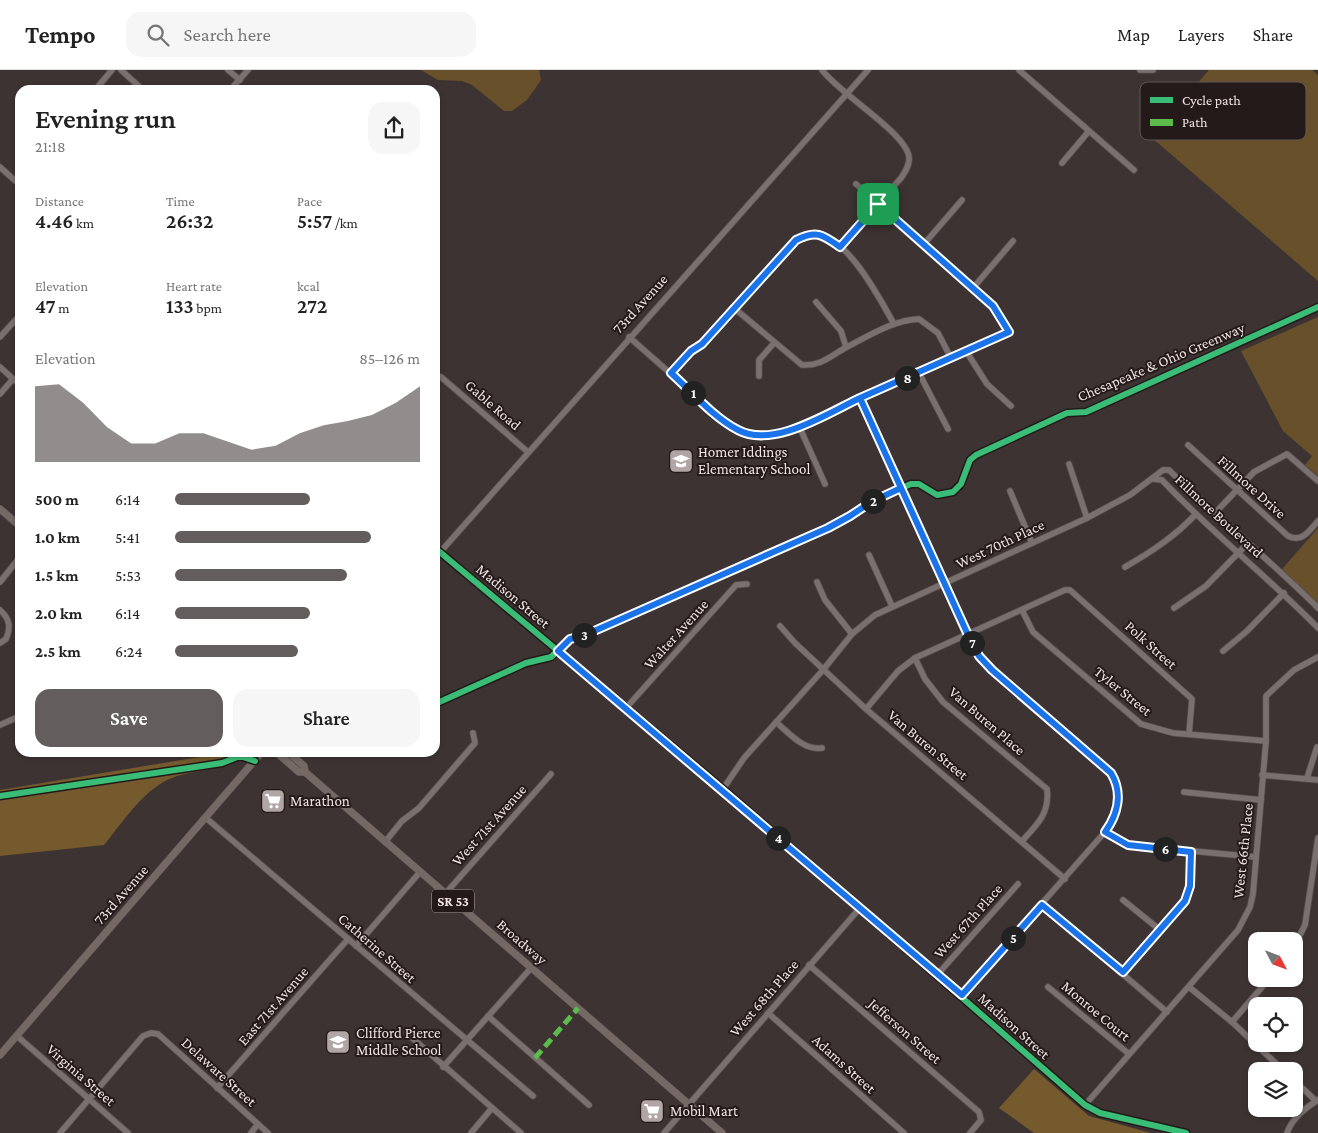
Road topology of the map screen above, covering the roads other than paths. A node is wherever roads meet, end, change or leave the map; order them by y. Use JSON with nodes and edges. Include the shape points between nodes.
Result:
{"nodes":[{"id":1,"x":112,"y":70,"type":"edge"},
{"id":2,"x":121,"y":70,"type":"edge"},
{"id":3,"x":228,"y":70,"type":"edge"},
{"id":4,"x":248,"y":70,"type":"edge"},
{"id":5,"x":822,"y":70,"type":"edge"},
{"id":6,"x":868,"y":70,"type":"edge"},
{"id":7,"x":1019,"y":70,"type":"edge"},
{"id":8,"x":1140,"y":70,"type":"edge"},
{"id":9,"x":1153,"y":70,"type":"edge"},
{"id":10,"x":240,"y":80,"type":"junction"},
{"id":11,"x":98,"y":85,"type":"edge"},
{"id":12,"x":138,"y":85,"type":"edge"},
{"id":13,"x":235,"y":85,"type":"edge"},
{"id":14,"x":846,"y":95,"type":"junction"},
{"id":15,"x":1089,"y":131,"type":"junction"},
{"id":16,"x":1062,"y":163,"type":"dead end"},
{"id":17,"x":0,"y":167,"type":"edge"},
{"id":18,"x":1134,"y":170,"type":"dead end"},
{"id":19,"x":15,"y":180,"type":"edge"},
{"id":20,"x":856,"y":184,"type":"dead end"},
{"id":21,"x":962,"y":200,"type":"dead end"},
{"id":22,"x":878,"y":204,"type":"junction"},
{"id":23,"x":1013,"y":241,"type":"dead end"},
{"id":24,"x":924,"y":244,"type":"junction"},
{"id":25,"x":840,"y":247,"type":"junction"},
{"id":26,"x":973,"y":288,"type":"junction"},
{"id":27,"x":816,"y":302,"type":"dead end"},
{"id":28,"x":734,"y":308,"type":"junction"},
{"id":29,"x":15,"y":320,"type":"edge"},
{"id":30,"x":894,"y":324,"type":"junction"},
{"id":31,"x":0,"y":337,"type":"edge"},
{"id":32,"x":629,"y":337,"type":"junction"},
{"id":33,"x":774,"y":343,"type":"junction"},
{"id":34,"x":846,"y":347,"type":"junction"},
{"id":35,"x":966,"y":351,"type":"junction"},
{"id":36,"x":951,"y":358,"type":"junction"},
{"id":37,"x":0,"y":367,"type":"edge"},
{"id":38,"x":919,"y":372,"type":"junction"},
{"id":39,"x":671,"y":373,"type":"junction"},
{"id":40,"x":759,"y":376,"type":"dead end"},
{"id":41,"x":441,"y":377,"type":"dead end"},
{"id":42,"x":13,"y":379,"type":"joint"},
{"id":43,"x":0,"y":394,"type":"edge"},
{"id":44,"x":860,"y":398,"type":"junction"},
{"id":45,"x":1011,"y":406,"type":"dead end"},
{"id":46,"x":800,"y":426,"type":"junction"},
{"id":47,"x":948,"y":429,"type":"dead end"},
{"id":48,"x":1188,"y":445,"type":"dead end"},
{"id":49,"x":528,"y":452,"type":"junction"},
{"id":50,"x":1069,"y":464,"type":"dead end"},
{"id":51,"x":1153,"y":479,"type":"junction"},
{"id":52,"x":1318,"y":481,"type":"edge"},
{"id":53,"x":825,"y":484,"type":"dead end"},
{"id":54,"x":1236,"y":490,"type":"junction"},
{"id":55,"x":1010,"y":491,"type":"dead end"},
{"id":56,"x":0,"y":509,"type":"edge"},
{"id":57,"x":1214,"y":514,"type":"junction"},
{"id":58,"x":1195,"y":515,"type":"junction"},
{"id":59,"x":1087,"y":518,"type":"junction"},
{"id":60,"x":1318,"y":521,"type":"edge"},
{"id":61,"x":15,"y":522,"type":"edge"},
{"id":62,"x":1032,"y":543,"type":"junction"},
{"id":63,"x":1248,"y":543,"type":"junction"},
{"id":64,"x":440,"y":548,"type":"edge"},
{"id":65,"x":440,"y":552,"type":"edge"},
{"id":66,"x":869,"y":554,"type":"dead end"},
{"id":67,"x":1238,"y":554,"type":"junction"},
{"id":68,"x":15,"y":563,"type":"edge"},
{"id":69,"x":1125,"y":567,"type":"dead end"},
{"id":70,"x":0,"y":582,"type":"edge"},
{"id":71,"x":817,"y":582,"type":"dead end"},
{"id":72,"x":944,"y":583,"type":"junction"},
{"id":73,"x":747,"y":584,"type":"dead end"},
{"id":74,"x":1284,"y":593,"type":"junction"},
{"id":75,"x":892,"y":606,"type":"junction"},
{"id":76,"x":1174,"y":608,"type":"dead end"},
{"id":77,"x":1318,"y":608,"type":"edge"},
{"id":78,"x":0,"y":610,"type":"edge"},
{"id":79,"x":1022,"y":610,"type":"junction"},
{"id":80,"x":780,"y":626,"type":"dead end"},
{"id":81,"x":1318,"y":628,"type":"edge"},
{"id":82,"x":852,"y":634,"type":"junction"},
{"id":83,"x":968,"y":635,"type":"junction"},
{"id":84,"x":0,"y":643,"type":"edge"},
{"id":85,"x":1222,"y":651,"type":"dead end"},
{"id":86,"x":915,"y":658,"type":"junction"},
{"id":87,"x":1318,"y":658,"type":"edge"},
{"id":88,"x":823,"y":670,"type":"junction"},
{"id":89,"x":626,"y":708,"type":"junction"},
{"id":90,"x":866,"y":709,"type":"junction"},
{"id":91,"x":15,"y":718,"type":"edge"},
{"id":92,"x":776,"y":722,"type":"junction"},
{"id":93,"x":0,"y":725,"type":"edge"},
{"id":94,"x":473,"y":733,"type":"dead end"},
{"id":95,"x":1189,"y":734,"type":"junction"},
{"id":96,"x":1266,"y":741,"type":"junction"},
{"id":97,"x":1317,"y":747,"type":"edge"},
{"id":98,"x":822,"y":748,"type":"dead end"},
{"id":99,"x":258,"y":757,"type":"edge"},
{"id":100,"x":282,"y":757,"type":"edge"},
{"id":101,"x":294,"y":757,"type":"edge"},
{"id":102,"x":304,"y":772,"type":"junction"},
{"id":103,"x":551,"y":774,"type":"dead end"},
{"id":104,"x":1262,"y":776,"type":"junction"},
{"id":105,"x":1307,"y":778,"type":"junction"},
{"id":106,"x":1318,"y":780,"type":"edge"},
{"id":107,"x":722,"y":789,"type":"junction"},
{"id":108,"x":1184,"y":792,"type":"dead end"},
{"id":109,"x":1261,"y":800,"type":"junction"},
{"id":110,"x":206,"y":818,"type":"junction"},
{"id":111,"x":1105,"y":832,"type":"junction"},
{"id":112,"x":1318,"y":838,"type":"edge"},
{"id":113,"x":1022,"y":841,"type":"junction"},
{"id":114,"x":385,"y":842,"type":"junction"},
{"id":115,"x":1191,"y":852,"type":"junction"},
{"id":116,"x":1256,"y":857,"type":"junction"},
{"id":117,"x":420,"y":872,"type":"junction"},
{"id":118,"x":1065,"y":879,"type":"junction"},
{"id":119,"x":1018,"y":884,"type":"dead end"},
{"id":120,"x":445,"y":894,"type":"junction"},
{"id":121,"x":1310,"y":896,"type":"junction"},
{"id":122,"x":1318,"y":897,"type":"edge"},
{"id":123,"x":1123,"y":900,"type":"dead end"},
{"id":124,"x":1042,"y":905,"type":"junction"},
{"id":125,"x":859,"y":909,"type":"junction"},
{"id":126,"x":1160,"y":930,"type":"junction"},
{"id":127,"x":1302,"y":932,"type":"edge"},
{"id":128,"x":348,"y":939,"type":"junction"},
{"id":129,"x":356,"y":946,"type":"junction"},
{"id":130,"x":809,"y":965,"type":"junction"},
{"id":131,"x":530,"y":968,"type":"junction"},
{"id":132,"x":1123,"y":972,"type":"junction"},
{"id":133,"x":937,"y":975,"type":"junction"},
{"id":134,"x":1048,"y":987,"type":"dead end"},
{"id":135,"x":1189,"y":987,"type":"junction"},
{"id":136,"x":1261,"y":988,"type":"edge"},
{"id":137,"x":962,"y":995,"type":"junction"},
{"id":138,"x":1167,"y":1012,"type":"junction"},
{"id":139,"x":768,"y":1013,"type":"junction"},
{"id":140,"x":488,"y":1016,"type":"junction"},
{"id":141,"x":1232,"y":1022,"type":"junction"},
{"id":142,"x":17,"y":1036,"type":"junction"},
{"id":143,"x":411,"y":1037,"type":"dead end"},
{"id":144,"x":466,"y":1040,"type":"junction"},
{"id":145,"x":1129,"y":1054,"type":"junction"},
{"id":146,"x":0,"y":1055,"type":"edge"},
{"id":147,"x":1274,"y":1062,"type":"edge"},
{"id":148,"x":443,"y":1067,"type":"junction"},
{"id":149,"x":217,"y":1088,"type":"junction"},
{"id":150,"x":1303,"y":1088,"type":"edge"},
{"id":151,"x":533,"y":1096,"type":"dead end"},
{"id":152,"x":89,"y":1099,"type":"junction"},
{"id":153,"x":1317,"y":1100,"type":"edge"},
{"id":154,"x":688,"y":1104,"type":"junction"},
{"id":155,"x":589,"y":1105,"type":"dead end"},
{"id":156,"x":1085,"y":1105,"type":"junction"},
{"id":157,"x":492,"y":1108,"type":"junction"},
{"id":158,"x":258,"y":1124,"type":"junction"},
{"id":159,"x":60,"y":1133,"type":"edge"},
{"id":160,"x":128,"y":1133,"type":"edge"},
{"id":161,"x":252,"y":1133,"type":"edge"},
{"id":162,"x":268,"y":1133,"type":"edge"},
{"id":163,"x":471,"y":1133,"type":"edge"},
{"id":164,"x":521,"y":1133,"type":"edge"},
{"id":165,"x":664,"y":1133,"type":"edge"},
{"id":166,"x":722,"y":1133,"type":"edge"},
{"id":167,"x":904,"y":1133,"type":"edge"},
{"id":168,"x":970,"y":1133,"type":"edge"},
{"id":169,"x":1186,"y":1133,"type":"edge"},
{"id":170,"x":1287,"y":1133,"type":"edge"}],
"edges":[{"from":1,"to":11,"type":"street"},
{"from":2,"to":12,"type":"street"},
{"from":3,"to":10,"type":"street"},
{"from":4,"to":10,"type":"street"},
{"from":5,"to":14,"type":"street"},
{"from":6,"to":14,"type":"street","name":"73rd Avenue"},
{"from":7,"to":15,"type":"street"},
{"from":8,"to":9,"type":"street"},
{"from":10,"to":13,"type":"street"},
{"from":14,"to":22,"type":"street","via":[[890,128],[905,144],[909,157],[907,169]]},
{"from":14,"to":32,"type":"street","name":"73rd Avenue"},
{"from":15,"to":16,"type":"street"},
{"from":15,"to":18,"type":"street"},
{"from":17,"to":19,"type":"street"},
{"from":20,"to":22,"type":"street"},
{"from":21,"to":24,"type":"street"},
{"from":22,"to":24,"type":"street"},
{"from":22,"to":25,"type":"street"},
{"from":23,"to":26,"type":"street"},
{"from":24,"to":26,"type":"street"},
{"from":25,"to":28,"type":"street","via":[[824,235],[809,234],[796,240]]},
{"from":25,"to":30,"type":"street","via":[[871,282]]},
{"from":26,"to":35,"type":"street","via":[[993,306],[1009,332]]},
{"from":27,"to":34,"type":"street","via":[[840,331]]},
{"from":28,"to":33,"type":"street"},
{"from":28,"to":39,"type":"street"},
{"from":29,"to":31,"type":"street"},
{"from":30,"to":34,"type":"street"},
{"from":30,"to":36,"type":"street","via":[[919,319],[931,325]]},
{"from":32,"to":39,"type":"street"},
{"from":32,"to":49,"type":"street","name":"73rd Avenue"},
{"from":33,"to":34,"type":"street","via":[[802,365],[816,366]]},
{"from":33,"to":40,"type":"street","via":[[759,360]]},
{"from":35,"to":36,"type":"street"},
{"from":35,"to":45,"type":"street","via":[[987,384]]},
{"from":36,"to":38,"type":"street"},
{"from":37,"to":42,"type":"street"},
{"from":38,"to":44,"type":"street"},
{"from":38,"to":47,"type":"street"},
{"from":39,"to":46,"type":"street","via":[[739,431],[752,436],[765,435]]},
{"from":41,"to":49,"type":"street","name":"Gable Road"},
{"from":42,"to":43,"type":"street"},
{"from":44,"to":46,"type":"street"},
{"from":44,"to":72,"type":"street"},
{"from":46,"to":53,"type":"street"},
{"from":48,"to":54,"type":"street","name":"Fillmore Drive"},
{"from":49,"to":64,"type":"street","name":"73rd Avenue"},
{"from":50,"to":59,"type":"street"},
{"from":51,"to":57,"type":"street","name":"Fillmore Boulevard","via":[[1163,470],[1169,470]]},
{"from":51,"to":58,"type":"street","name":"Fillmore Boulevard","via":[[1162,480]]},
{"from":51,"to":59,"type":"street","name":"West 70th Place"},
{"from":52,"to":54,"type":"street","via":[[1287,454],[1254,472]]},
{"from":54,"to":57,"type":"street"},
{"from":54,"to":60,"type":"street","name":"Fillmore Drive","via":[[1295,539],[1303,538]]},
{"from":55,"to":62,"type":"street"},
{"from":56,"to":61,"type":"main road"},
{"from":57,"to":63,"type":"street","name":"Fillmore Boulevard"},
{"from":58,"to":67,"type":"street","name":"Fillmore Boulevard"},
{"from":58,"to":69,"type":"street","via":[[1177,533]]},
{"from":59,"to":62,"type":"street","name":"West 70th Place"},
{"from":62,"to":72,"type":"street","name":"West 70th Place"},
{"from":63,"to":67,"type":"street"},
{"from":63,"to":77,"type":"street","name":"Fillmore Boulevard"},
{"from":65,"to":89,"type":"street","name":"Madison Street"},
{"from":66,"to":75,"type":"street"},
{"from":67,"to":74,"type":"street","name":"Fillmore Boulevard"},
{"from":67,"to":76,"type":"street","via":[[1206,586]]},
{"from":68,"to":70,"type":"street"},
{"from":71,"to":82,"type":"street","via":[[824,600]]},
{"from":72,"to":75,"type":"street","name":"West 70th Place"},
{"from":72,"to":83,"type":"street"},
{"from":73,"to":89,"type":"street","name":"Walter Avenue","via":[[736,586]]},
{"from":74,"to":81,"type":"street","name":"Fillmore Boulevard"},
{"from":74,"to":85,"type":"street"},
{"from":75,"to":82,"type":"street","name":"West 70th Place","via":[[875,614]]},
{"from":78,"to":84,"type":"street","via":[[7,616],[10,629],[6,639]]},
{"from":79,"to":83,"type":"street"},
{"from":79,"to":95,"type":"street","name":"Tyler Street","via":[[1033,632],[1141,724],[1152,729]]},
{"from":79,"to":95,"type":"street","name":"Polk Street","via":[[1070,590],[1192,699]]},
{"from":80,"to":88,"type":"street","name":"Van Buren Street"},
{"from":82,"to":88,"type":"street","name":"West 70th Place"},
{"from":83,"to":86,"type":"street"},
{"from":83,"to":111,"type":"street","via":[[979,656],[992,670],[1103,766],[1116,782],[1116,813]]},
{"from":86,"to":90,"type":"street","via":[[898,671]]},
{"from":86,"to":113,"type":"street","name":"Van Buren Place","via":[[925,679],[943,702],[1047,789],[1042,819]]},
{"from":87,"to":96,"type":"street","name":"West 66th Place","via":[[1294,670],[1266,696]]},
{"from":88,"to":90,"type":"street","name":"Van Buren Street"},
{"from":88,"to":92,"type":"street","name":"West 70th Place"},
{"from":89,"to":107,"type":"street","name":"Madison Street"},
{"from":90,"to":113,"type":"street","name":"Van Buren Street"},
{"from":91,"to":93,"type":"street"},
{"from":92,"to":98,"type":"street","via":[[813,750]]},
{"from":92,"to":107,"type":"street","name":"West 70th Place"},
{"from":94,"to":114,"type":"street","via":[[475,743]]},
{"from":95,"to":96,"type":"street","name":"Tyler Street"},
{"from":96,"to":104,"type":"street","name":"West 66th Place"},
{"from":97,"to":105,"type":"street"},
{"from":99,"to":110,"type":"main road","name":"73rd Avenue"},
{"from":100,"to":102,"type":"main road","name":"Broadway","number":"SR 53","via":[[299,772]]},
{"from":101,"to":102,"type":"main road","name":"Broadway","number":"SR 53","via":[[304,766]]},
{"from":102,"to":114,"type":"main road","name":"Broadway","number":"SR 53"},
{"from":103,"to":120,"type":"street","name":"West 71st Avenue"},
{"from":104,"to":105,"type":"street"},
{"from":104,"to":109,"type":"street","name":"West 66th Place"},
{"from":105,"to":106,"type":"street"},
{"from":107,"to":125,"type":"street","name":"Madison Street"},
{"from":108,"to":109,"type":"street"},
{"from":109,"to":116,"type":"street","name":"West 66th Place"},
{"from":110,"to":128,"type":"street","name":"Catherine Street"},
{"from":110,"to":142,"type":"main road","name":"73rd Avenue"},
{"from":111,"to":115,"type":"street","via":[[1128,845]]},
{"from":111,"to":118,"type":"street"},
{"from":112,"to":121,"type":"street"},
{"from":113,"to":118,"type":"street","name":"Van Buren Street"},
{"from":114,"to":117,"type":"main road","name":"Broadway","number":"SR 53"},
{"from":115,"to":116,"type":"street"},
{"from":115,"to":126,"type":"street","via":[[1190,886],[1185,901]]},
{"from":116,"to":135,"type":"street","name":"West 66th Place","via":[[1248,912],[1238,930]]},
{"from":117,"to":120,"type":"main road","name":"Broadway","number":"SR 53"},
{"from":117,"to":129,"type":"street"},
{"from":118,"to":124,"type":"street"},
{"from":119,"to":133,"type":"street","name":"West 67th Place"},
{"from":120,"to":131,"type":"main road","name":"Broadway","number":"SR 53"},
{"from":121,"to":122,"type":"street"},
{"from":121,"to":127,"type":"street"},
{"from":123,"to":126,"type":"street"},
{"from":124,"to":132,"type":"street"},
{"from":124,"to":137,"type":"street"},
{"from":125,"to":130,"type":"street","name":"West 68th Place"},
{"from":125,"to":133,"type":"street","name":"Madison Street"},
{"from":126,"to":132,"type":"street"},
{"from":128,"to":129,"type":"street","name":"Catherine Street"},
{"from":128,"to":149,"type":"street","name":"East 71st Avenue"},
{"from":129,"to":144,"type":"street","name":"Catherine Street"},
{"from":130,"to":139,"type":"street","name":"West 68th Place"},
{"from":130,"to":168,"type":"street","name":"Jefferson Street","via":[[979,1112],[982,1117]]},
{"from":131,"to":140,"type":"street"},
{"from":131,"to":154,"type":"main road","name":"Broadway","number":"SR 53"},
{"from":132,"to":138,"type":"street"},
{"from":133,"to":137,"type":"street","name":"Madison Street"},
{"from":134,"to":145,"type":"street","name":"Monroe Court"},
{"from":135,"to":138,"type":"street","name":"West 66th Place"},
{"from":135,"to":141,"type":"street"},
{"from":136,"to":141,"type":"street"},
{"from":137,"to":156,"type":"street","name":"Madison Street"},
{"from":138,"to":145,"type":"street","name":"West 66th Place"},
{"from":139,"to":154,"type":"street","name":"West 68th Place"},
{"from":139,"to":167,"type":"street","name":"Adams Street"},
{"from":140,"to":144,"type":"street"},
{"from":140,"to":155,"type":"street"},
{"from":141,"to":147,"type":"street"},
{"from":142,"to":146,"type":"main road","name":"73rd Avenue"},
{"from":142,"to":152,"type":"street","name":"Virginia Street"},
{"from":143,"to":148,"type":"street"},
{"from":144,"to":148,"type":"street"},
{"from":144,"to":151,"type":"street","name":"Catherine Street"},
{"from":145,"to":156,"type":"street","name":"West 66th Place"},
{"from":148,"to":157,"type":"street"},
{"from":149,"to":152,"type":"street","name":"Delaware Street","via":[[158,1034],[151,1033],[144,1036]]},
{"from":149,"to":158,"type":"street","name":"Delaware Street"},
{"from":150,"to":153,"type":"street"},
{"from":152,"to":159,"type":"street"},
{"from":152,"to":160,"type":"street","name":"Virginia Street"},
{"from":153,"to":170,"type":"street","via":[[1301,1112]]},
{"from":154,"to":165,"type":"street","name":"West 68th Place"},
{"from":154,"to":166,"type":"main road","name":"Broadway","number":"SR 53"},
{"from":156,"to":169,"type":"street","name":"Madison Street","via":[[1100,1113]]},
{"from":157,"to":163,"type":"street"},
{"from":157,"to":164,"type":"street"},
{"from":158,"to":161,"type":"street"},
{"from":158,"to":162,"type":"street","name":"Delaware Street"}]}
